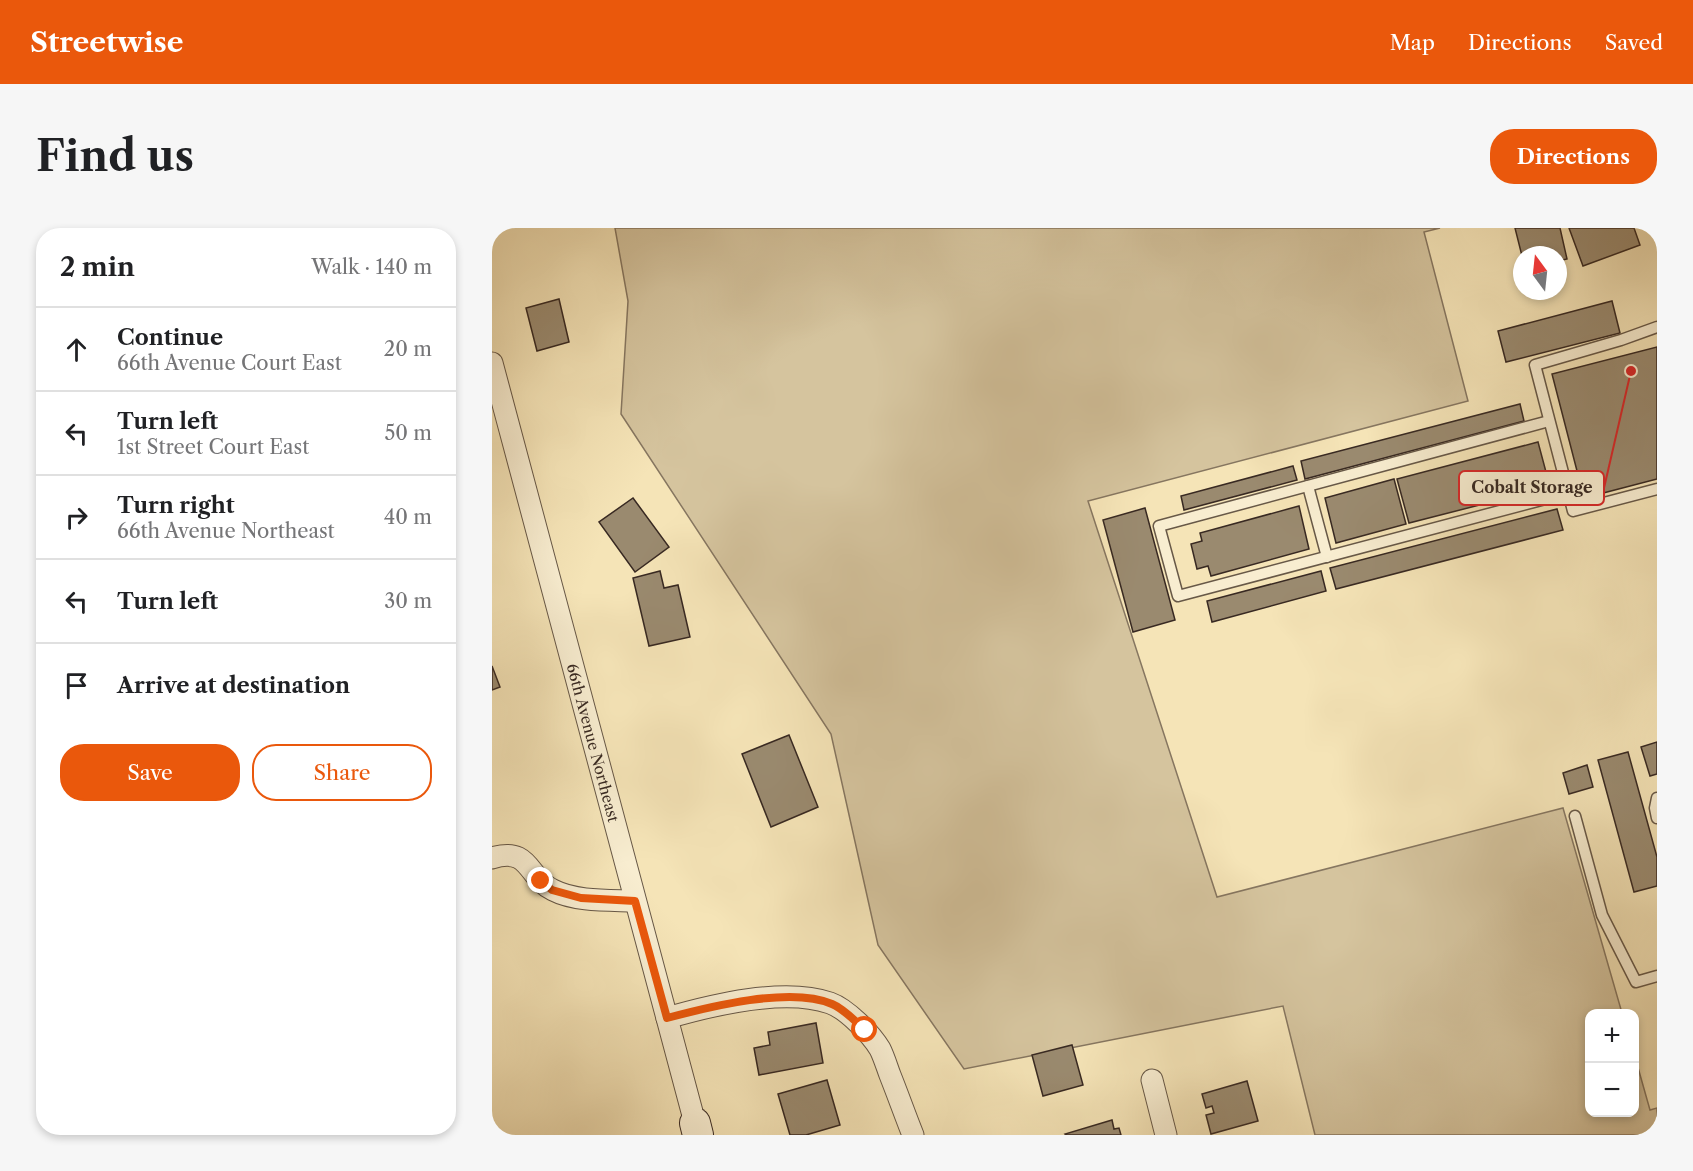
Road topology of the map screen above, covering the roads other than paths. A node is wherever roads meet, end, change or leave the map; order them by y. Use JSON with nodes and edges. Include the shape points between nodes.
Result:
{"nodes":[{"id":1,"x":1657,"y":327,"type":"edge"},
{"id":2,"x":492,"y":363,"type":"edge"},
{"id":3,"x":1549,"y":421,"type":"junction"},
{"id":4,"x":1308,"y":486,"type":"junction"},
{"id":5,"x":1657,"y":489,"type":"edge"},
{"id":6,"x":1568,"y":493,"type":"junction"},
{"id":7,"x":1327,"y":557,"type":"junction"},
{"id":8,"x":1657,"y":798,"type":"edge"},
{"id":9,"x":1575,"y":816,"type":"dead end"},
{"id":10,"x":1657,"y":818,"type":"edge"},
{"id":11,"x":492,"y":858,"type":"edge"},
{"id":12,"x":635,"y":901,"type":"junction"},
{"id":13,"x":1657,"y":976,"type":"edge"},
{"id":14,"x":667,"y":1018,"type":"junction"},
{"id":15,"x":1152,"y":1080,"type":"dead end"},
{"id":16,"x":696,"y":1129,"type":"edge"},
{"id":17,"x":913,"y":1135,"type":"edge"},
{"id":18,"x":1166,"y":1135,"type":"edge"}],
"edges":[{"from":1,"to":3,"type":"lane","via":[[1535,365]]},
{"from":2,"to":12,"type":"street","name":"66th Avenue Northeast"},
{"from":3,"to":4,"type":"lane"},
{"from":3,"to":6,"type":"lane"},
{"from":4,"to":7,"type":"lane"},
{"from":4,"to":7,"type":"lane","via":[[1159,526],[1172,576],[1178,596]]},
{"from":5,"to":6,"type":"lane","via":[[1573,511]]},
{"from":6,"to":7,"type":"lane"},
{"from":8,"to":10,"type":"lane"},
{"from":9,"to":13,"type":"lane","via":[[1602,915],[1636,982]]},
{"from":11,"to":12,"type":"street","via":[[516,856],[552,890],[581,898]]},
{"from":12,"to":14,"type":"street","name":"66th Avenue Northeast"},
{"from":14,"to":16,"type":"street","name":"66th Avenue Northeast"},
{"from":14,"to":17,"type":"street","via":[[752,999],[795,997],[832,1004],[865,1030],[880,1050]]},
{"from":15,"to":18,"type":"street"}]}
